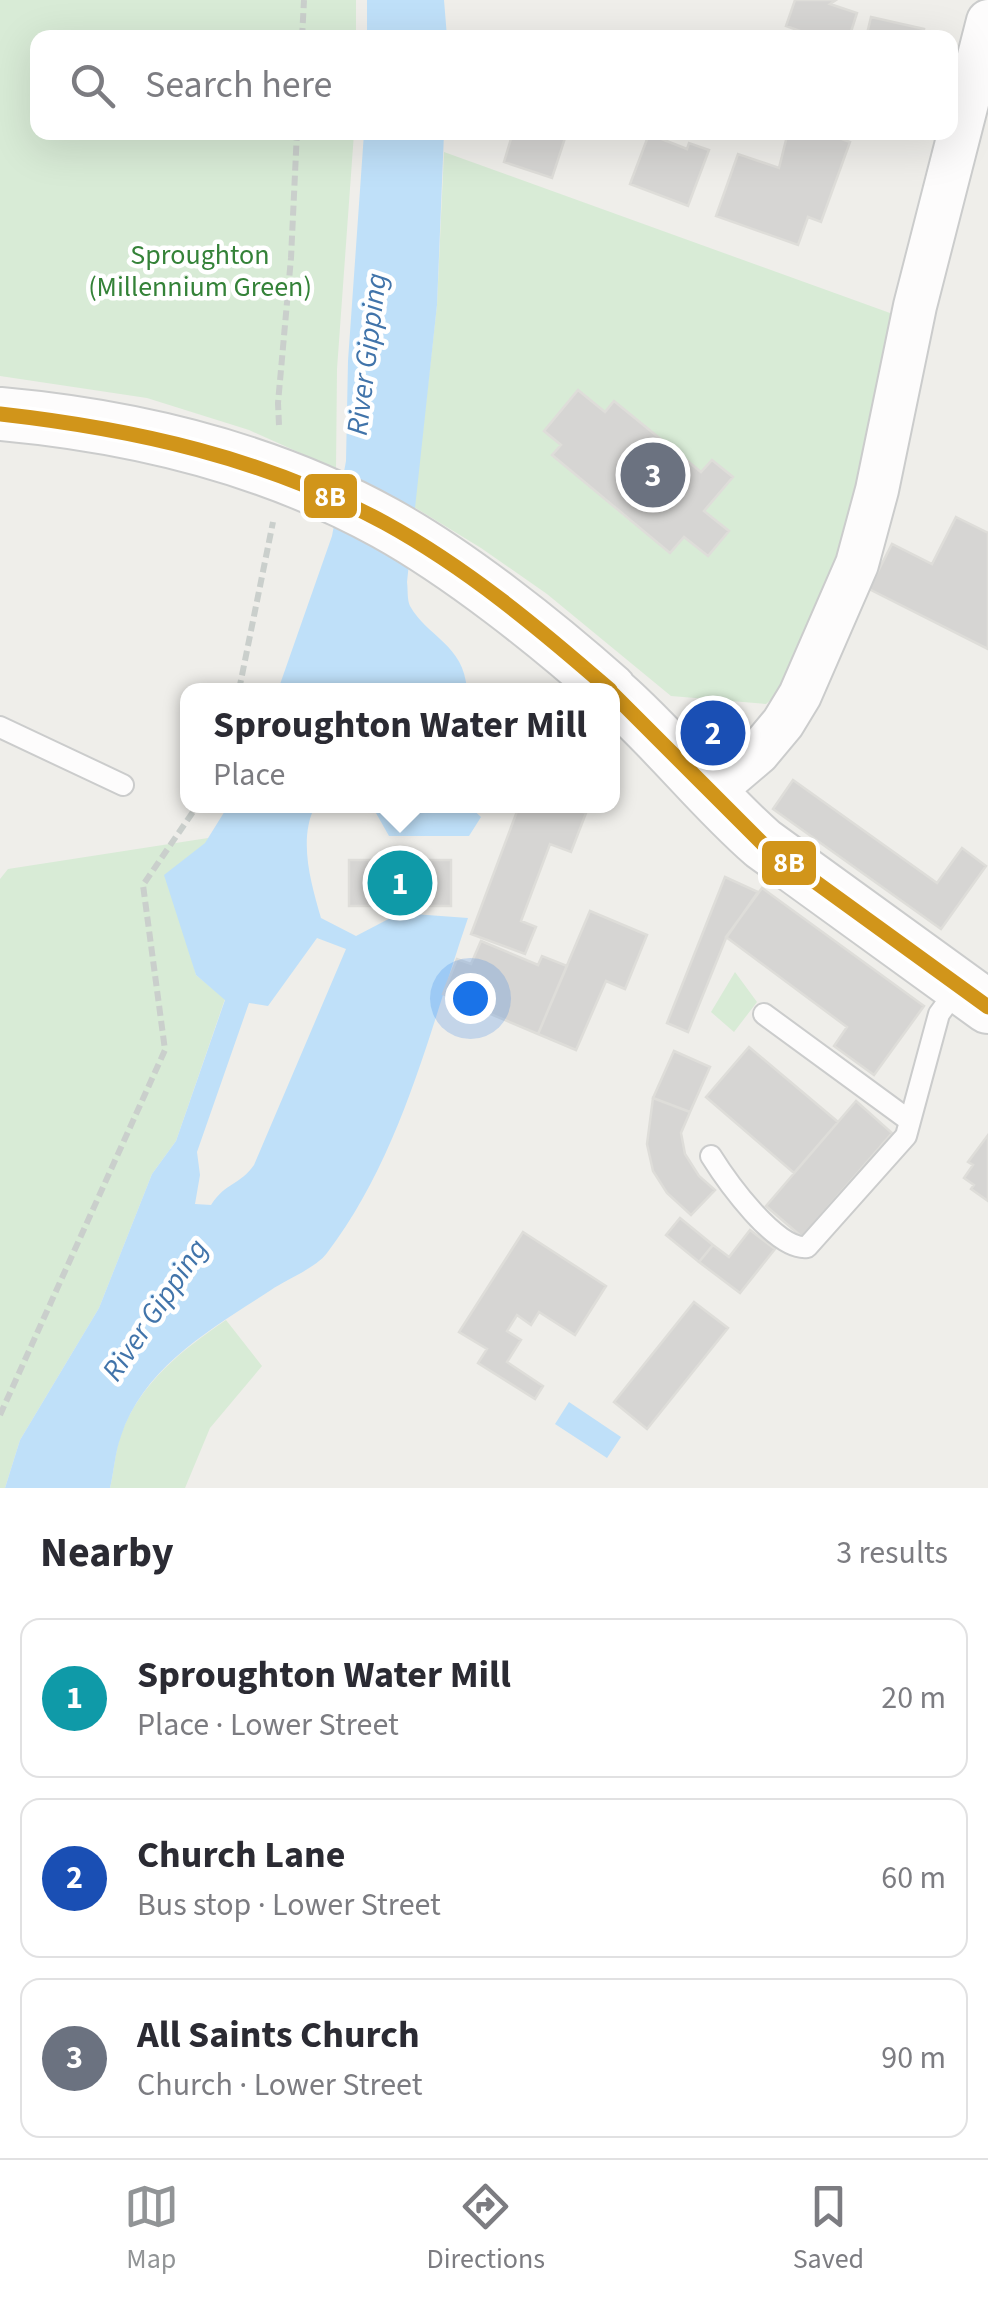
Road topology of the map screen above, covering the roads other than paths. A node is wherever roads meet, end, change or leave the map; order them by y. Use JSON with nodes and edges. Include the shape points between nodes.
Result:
{"nodes":[{"id":1,"x":988,"y":21,"type":"edge"},
{"id":2,"x":958,"y":138,"type":"edge"},
{"id":3,"x":958,"y":140,"type":"edge"},
{"id":4,"x":0,"y":414,"type":"edge"},
{"id":5,"x":600,"y":683,"type":"edge"},
{"id":6,"x":620,"y":700,"type":"edge"},
{"id":7,"x":0,"y":728,"type":"edge"},
{"id":8,"x":123,"y":786,"type":"dead end"},
{"id":9,"x":711,"y":793,"type":"junction"},
{"id":10,"x":974,"y":996,"type":"edge"},
{"id":11,"x":764,"y":1014,"type":"dead end"},
{"id":12,"x":910,"y":1121,"type":"junction"},
{"id":13,"x":710,"y":1156,"type":"dead end"}],
"edges":[{"from":1,"to":2,"type":"street"},
{"from":3,"to":9,"type":"street","via":[[856,564],[782,724]]},
{"from":4,"to":5,"type":"street","via":[[179,443],[300,482],[445,562]]},
{"from":6,"to":9,"type":"street"},
{"from":7,"to":8,"type":"lane"},
{"from":9,"to":10,"type":"street","via":[[763,844]]},
{"from":10,"to":12,"type":"lane","via":[[939,1014]]},
{"from":11,"to":12,"type":"lane"},
{"from":12,"to":13,"type":"lane","via":[[906,1136],[812,1243],[800,1248],[760,1218]]}]}
